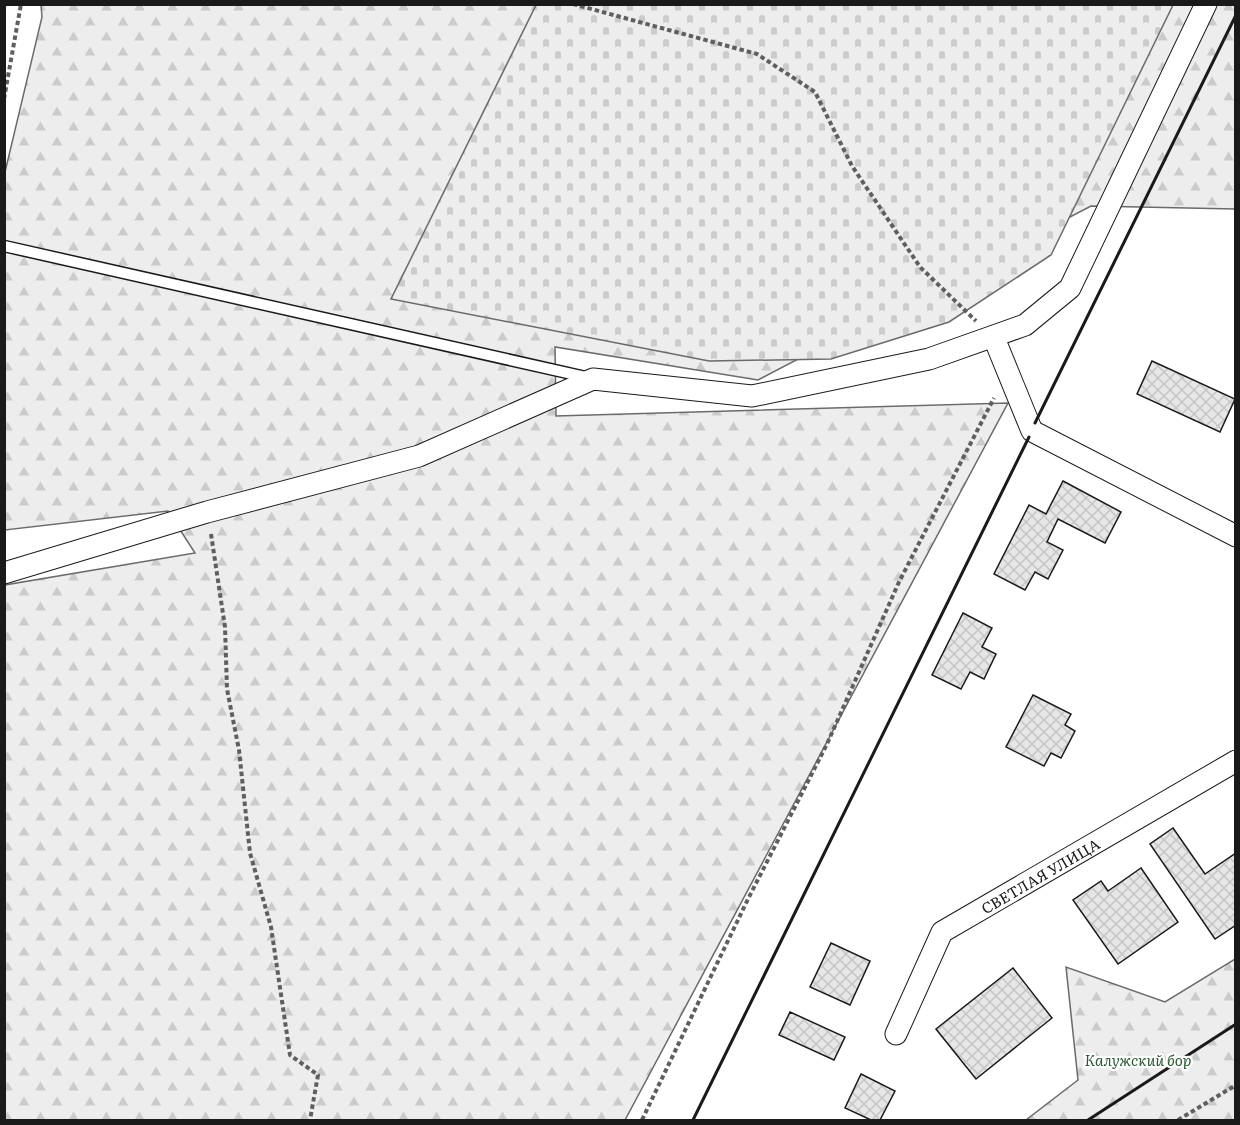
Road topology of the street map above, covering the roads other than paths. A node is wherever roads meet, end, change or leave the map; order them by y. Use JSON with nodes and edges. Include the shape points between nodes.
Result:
{"nodes":[{"id":1,"x":1206,"y":4,"type":"edge"},
{"id":2,"x":4,"y":246,"type":"edge"},
{"id":3,"x":994,"y":338,"type":"junction"},
{"id":4,"x":593,"y":379,"type":"junction"},
{"id":5,"x":1236,"y":536,"type":"edge"},
{"id":6,"x":4,"y":573,"type":"edge"},
{"id":7,"x":1236,"y":761,"type":"edge"},
{"id":8,"x":896,"y":1034,"type":"dead end"}],
"edges":[{"from":1,"to":3,"type":"street","via":[[1070,288],[1025,325]]},
{"from":2,"to":4,"type":"lane"},
{"from":3,"to":4,"type":"street","via":[[929,359],[752,396]]},
{"from":3,"to":5,"type":"street","via":[[1032,431]]},
{"from":4,"to":6,"type":"street","via":[[419,456],[207,512]]},
{"from":7,"to":8,"type":"street","name":"СВЕТЛАЯ УЛИЦА","via":[[942,932]]}]}
